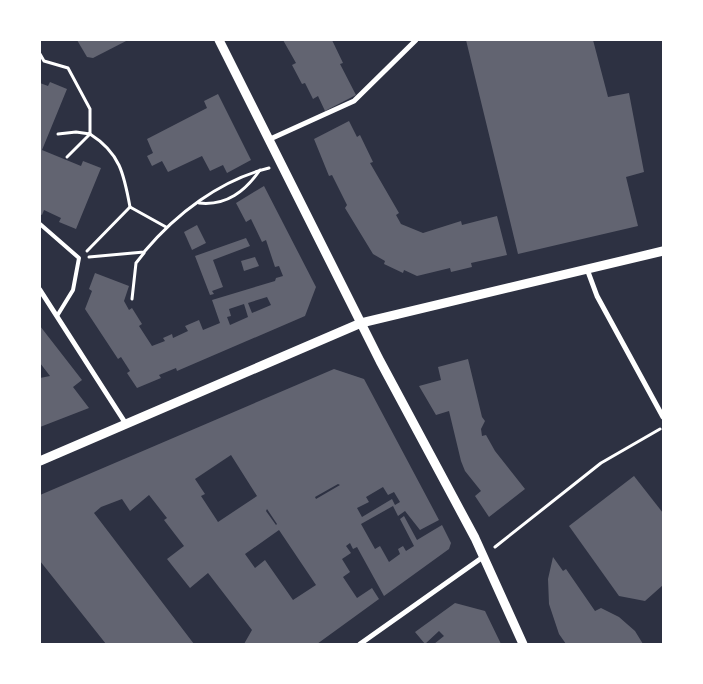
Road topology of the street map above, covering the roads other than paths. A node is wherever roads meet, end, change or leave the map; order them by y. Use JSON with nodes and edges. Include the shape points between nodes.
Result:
{"nodes":[{"id":1,"x":219,"y":40,"type":"edge"},
{"id":2,"x":416,"y":40,"type":"edge"},
{"id":3,"x":268,"y":140,"type":"junction"},
{"id":4,"x":40,"y":224,"type":"edge"},
{"id":5,"x":663,"y":251,"type":"edge"},
{"id":6,"x":587,"y":269,"type":"junction"},
{"id":7,"x":40,"y":290,"type":"edge"},
{"id":8,"x":57,"y":316,"type":"junction"},
{"id":9,"x":361,"y":323,"type":"junction"},
{"id":10,"x":663,"y":417,"type":"edge"},
{"id":11,"x":126,"y":424,"type":"junction"},
{"id":12,"x":40,"y":461,"type":"edge"},
{"id":13,"x":483,"y":556,"type":"junction"},
{"id":14,"x":360,"y":644,"type":"edge"},
{"id":15,"x":524,"y":644,"type":"edge"}],
"edges":[{"from":1,"to":3,"type":"street"},
{"from":2,"to":3,"type":"street","via":[[354,101]]},
{"from":3,"to":9,"type":"street"},
{"from":4,"to":8,"type":"lane","via":[[79,258],[73,290]]},
{"from":5,"to":6,"type":"street"},
{"from":6,"to":9,"type":"street"},
{"from":6,"to":10,"type":"street","via":[[597,296]]},
{"from":7,"to":8,"type":"street"},
{"from":8,"to":11,"type":"street"},
{"from":9,"to":11,"type":"street"},
{"from":9,"to":13,"type":"street"},
{"from":11,"to":12,"type":"street"},
{"from":13,"to":14,"type":"street"},
{"from":13,"to":15,"type":"street"}]}
